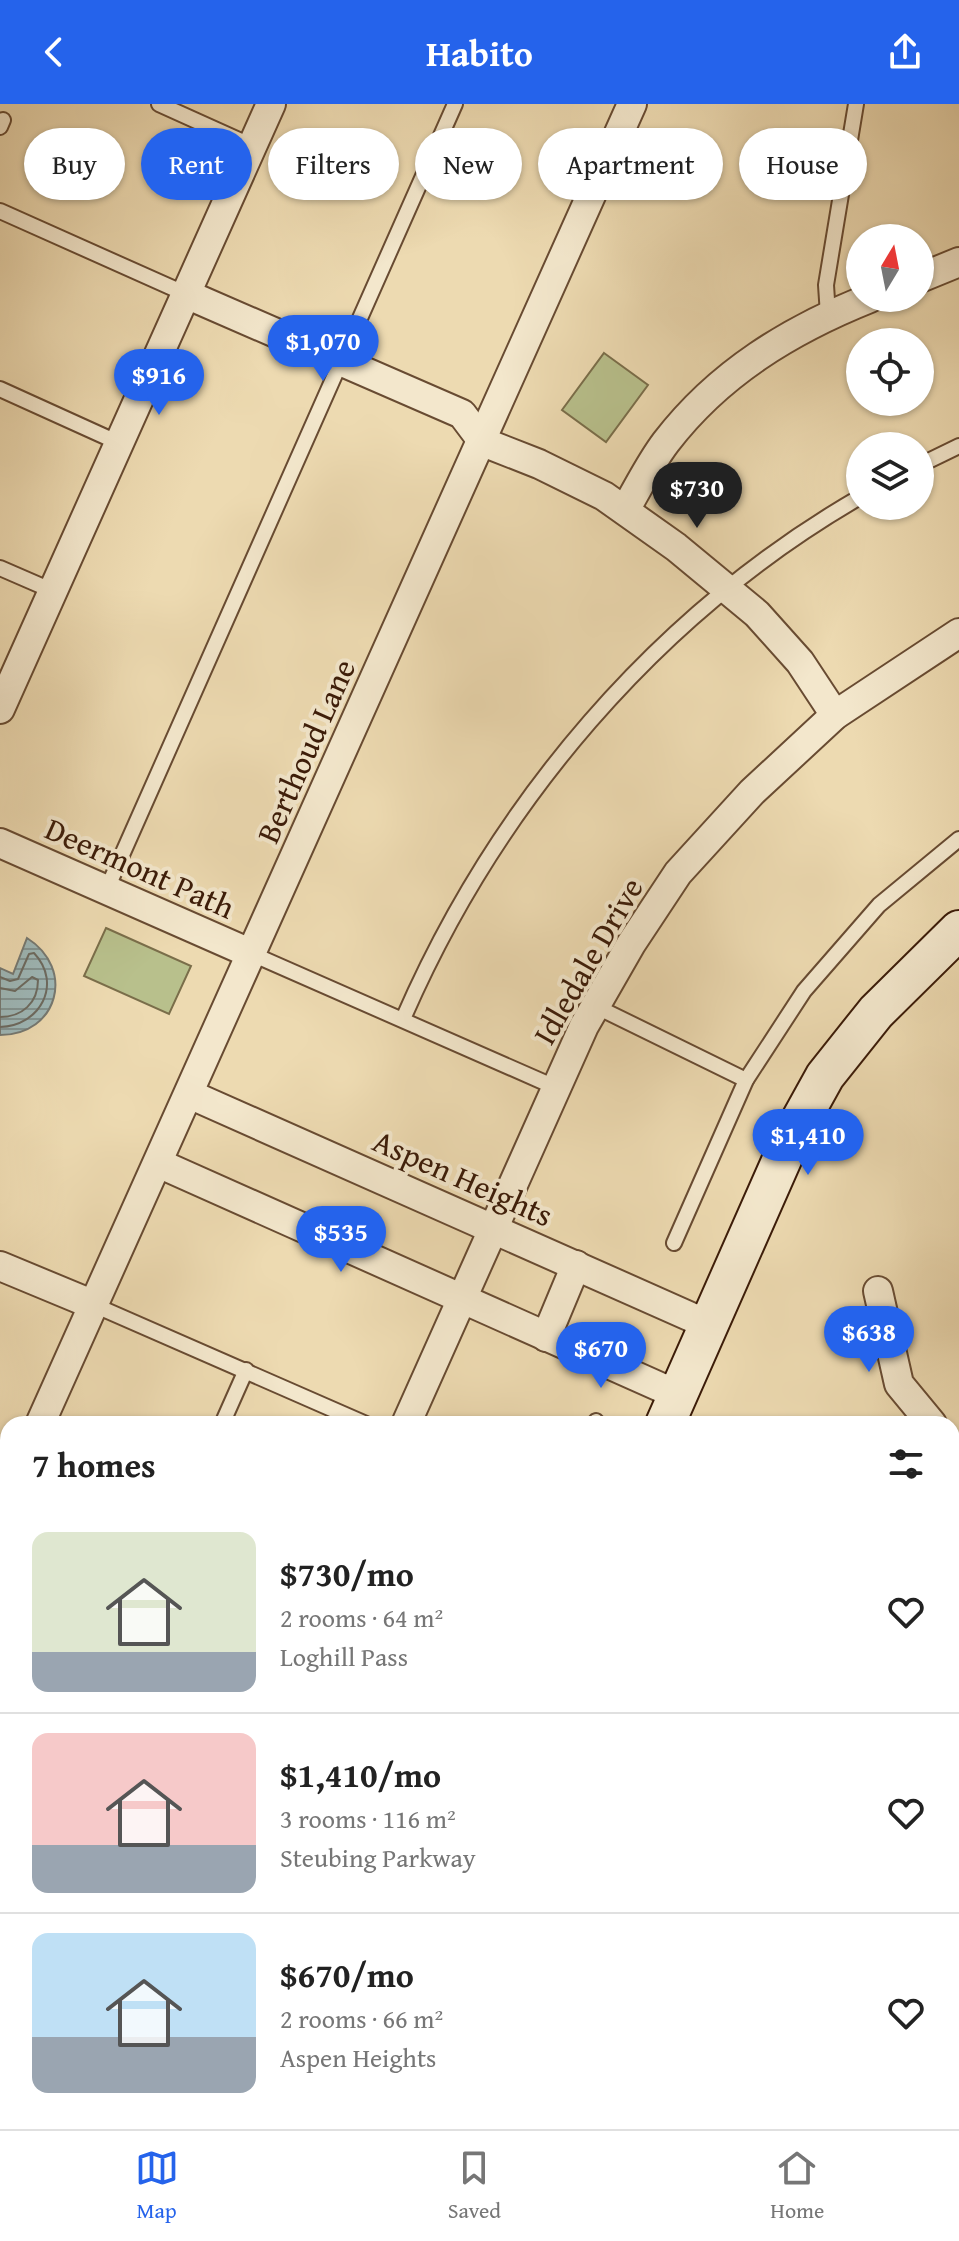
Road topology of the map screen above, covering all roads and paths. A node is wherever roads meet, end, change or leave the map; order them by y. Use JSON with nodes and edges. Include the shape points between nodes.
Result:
{"nodes":[{"id":1,"x":159,"y":104,"type":"edge"},
{"id":2,"x":271,"y":104,"type":"edge"},
{"id":3,"x":455,"y":104,"type":"edge"},
{"id":4,"x":632,"y":104,"type":"edge"},
{"id":5,"x":856,"y":104,"type":"edge"},
{"id":6,"x":212,"y":128,"type":"edge"},
{"id":7,"x":252,"y":146,"type":"edge"},
{"id":8,"x":228,"y":200,"type":"edge"},
{"id":9,"x":0,"y":211,"type":"edge"},
{"id":10,"x":959,"y":262,"type":"edge"},
{"id":11,"x":934,"y":272,"type":"edge"},
{"id":12,"x":186,"y":294,"type":"junction"},
{"id":13,"x":846,"y":308,"type":"edge"},
{"id":14,"x":828,"y":315,"type":"junction"},
{"id":15,"x":341,"y":362,"type":"junction"},
{"id":16,"x":0,"y":389,"type":"edge"},
{"id":17,"x":483,"y":442,"type":"junction"},
{"id":18,"x":119,"y":443,"type":"junction"},
{"id":19,"x":959,"y":446,"type":"edge"},
{"id":20,"x":934,"y":458,"type":"edge"},
{"id":21,"x":846,"y":505,"type":"edge"},
{"id":22,"x":625,"y":510,"type":"junction"},
{"id":23,"x":0,"y":568,"type":"edge"},
{"id":24,"x":727,"y":589,"type":"junction"},
{"id":25,"x":53,"y":591,"type":"junction"},
{"id":26,"x":959,"y":633,"type":"edge"},
{"id":27,"x":0,"y":709,"type":"edge"},
{"id":28,"x":835,"y":715,"type":"junction"},
{"id":29,"x":959,"y":839,"type":"edge"},
{"id":30,"x":0,"y":843,"type":"edge"},
{"id":31,"x":106,"y":891,"type":"junction"},
{"id":32,"x":959,"y":930,"type":"edge"},
{"id":33,"x":252,"y":954,"type":"junction"},
{"id":34,"x":595,"y":1006,"type":"junction"},
{"id":35,"x":403,"y":1019,"type":"junction"},
{"id":36,"x":746,"y":1080,"type":"junction"},
{"id":37,"x":557,"y":1088,"type":"junction"},
{"id":38,"x":189,"y":1094,"type":"junction"},
{"id":39,"x":158,"y":1163,"type":"junction"},
{"id":40,"x":493,"y":1229,"type":"junction"},
{"id":41,"x":674,"y":1243,"type":"dead end"},
{"id":42,"x":576,"y":1265,"type":"junction"},
{"id":43,"x":0,"y":1266,"type":"edge"},
{"id":44,"x":878,"y":1291,"type":"dead end"},
{"id":45,"x":462,"y":1299,"type":"junction"},
{"id":46,"x":94,"y":1305,"type":"junction"},
{"id":47,"x":709,"y":1325,"type":"junction"},
{"id":48,"x":546,"y":1337,"type":"junction"},
{"id":49,"x":246,"y":1370,"type":"junction"},
{"id":50,"x":671,"y":1410,"type":"edge"},
{"id":51,"x":44,"y":1416,"type":"edge"},
{"id":52,"x":226,"y":1416,"type":"edge"},
{"id":53,"x":348,"y":1416,"type":"edge"},
{"id":54,"x":410,"y":1416,"type":"edge"},
{"id":55,"x":925,"y":1416,"type":"edge"}],
"edges":[{"from":1,"to":6,"type":"lane"},
{"from":2,"to":7,"type":"street"},
{"from":3,"to":15,"type":"lane"},
{"from":4,"to":17,"type":"street","name":"Berthoud Lane"},
{"from":5,"to":14,"type":"lane","via":[[826,285]]},
{"from":8,"to":12,"type":"street"},
{"from":9,"to":12,"type":"lane"},
{"from":10,"to":11,"type":"street"},
{"from":12,"to":15,"type":"street"},
{"from":12,"to":18,"type":"street"},
{"from":13,"to":14,"type":"street"},
{"from":14,"to":22,"type":"street","via":[[766,348],[711,390],[665,443]]},
{"from":15,"to":17,"type":"street","via":[[462,414]]},
{"from":15,"to":31,"type":"lane"},
{"from":16,"to":18,"type":"lane"},
{"from":17,"to":22,"type":"street","via":[[539,464]]},
{"from":17,"to":33,"type":"street","name":"Berthoud Lane"},
{"from":18,"to":25,"type":"street"},
{"from":19,"to":20,"type":"lane"},
{"from":21,"to":24,"type":"lane"},
{"from":22,"to":24,"type":"street"},
{"from":23,"to":25,"type":"lane"},
{"from":24,"to":28,"type":"street","via":[[800,662]]},
{"from":24,"to":35,"type":"lane","via":[[647,660],[544,776],[461,902]]},
{"from":25,"to":27,"type":"street"},
{"from":26,"to":28,"type":"street","name":"Idledale Drive"},
{"from":28,"to":34,"type":"street","name":"Idledale Drive","via":[[752,792],[678,873]]},
{"from":29,"to":36,"type":"lane","via":[[879,905],[804,991]]},
{"from":30,"to":31,"type":"street","name":"Deermont Path"},
{"from":31,"to":33,"type":"street","name":"Deermont Path"},
{"from":32,"to":47,"type":"street","via":[[876,1012],[825,1076],[794,1132]]},
{"from":33,"to":35,"type":"lane"},
{"from":33,"to":38,"type":"street","name":"Berthoud Lane"},
{"from":34,"to":36,"type":"lane"},
{"from":34,"to":37,"type":"street","name":"Idledale Drive"},
{"from":35,"to":37,"type":"lane"},
{"from":36,"to":41,"type":"lane"},
{"from":37,"to":40,"type":"street","name":"Idledale Drive"},
{"from":38,"to":39,"type":"street","name":"Berthoud Lane"},
{"from":38,"to":40,"type":"street","name":"Aspen Heights"},
{"from":39,"to":45,"type":"street"},
{"from":39,"to":46,"type":"street","name":"Berthoud Lane"},
{"from":40,"to":42,"type":"street","name":"Aspen Heights"},
{"from":40,"to":45,"type":"street","name":"Idledale Drive"},
{"from":42,"to":47,"type":"street","name":"Aspen Heights"},
{"from":42,"to":48,"type":"street"},
{"from":43,"to":46,"type":"street"},
{"from":44,"to":55,"type":"street","via":[[899,1384]]},
{"from":45,"to":48,"type":"street"},
{"from":45,"to":54,"type":"street","name":"Idledale Drive"},
{"from":46,"to":49,"type":"lane"},
{"from":46,"to":51,"type":"street","name":"Berthoud Lane"},
{"from":47,"to":50,"type":"street"},
{"from":48,"to":50,"type":"street"},
{"from":49,"to":52,"type":"lane"},
{"from":49,"to":53,"type":"lane"}]}
